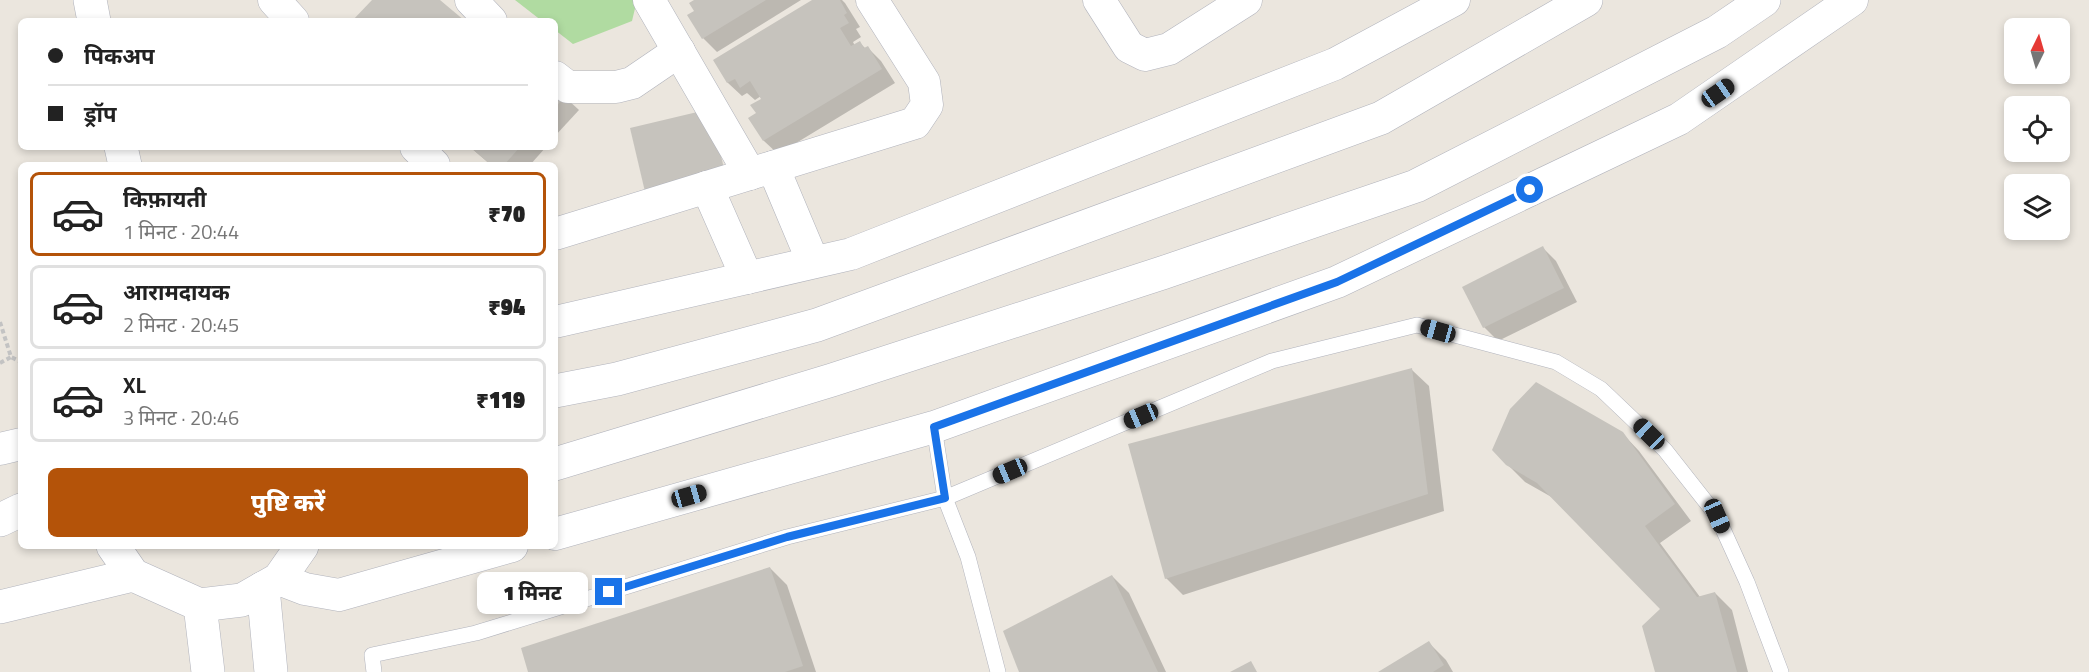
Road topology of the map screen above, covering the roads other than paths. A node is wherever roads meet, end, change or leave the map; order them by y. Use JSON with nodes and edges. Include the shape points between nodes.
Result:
{"nodes":[{"id":1,"x":90,"y":0,"type":"edge"},
{"id":2,"x":471,"y":0,"type":"edge"},
{"id":3,"x":649,"y":0,"type":"edge"},
{"id":4,"x":872,"y":0,"type":"edge"},
{"id":5,"x":1099,"y":0,"type":"edge"},
{"id":6,"x":1246,"y":0,"type":"edge"},
{"id":7,"x":1452,"y":0,"type":"edge"},
{"id":8,"x":1586,"y":0,"type":"edge"},
{"id":9,"x":1764,"y":0,"type":"edge"},
{"id":10,"x":1852,"y":0,"type":"edge"},
{"id":11,"x":93,"y":18,"type":"edge"},
{"id":12,"x":487,"y":18,"type":"edge"},
{"id":13,"x":679,"y":51,"type":"junction"},
{"id":14,"x":558,"y":79,"type":"edge"},
{"id":15,"x":419,"y":150,"type":"edge"},
{"id":16,"x":431,"y":162,"type":"edge"},
{"id":17,"x":762,"y":171,"type":"junction"},
{"id":18,"x":707,"y":187,"type":"junction"},
{"id":19,"x":558,"y":233,"type":"edge"},
{"id":20,"x":813,"y":262,"type":"junction"},
{"id":21,"x":747,"y":278,"type":"junction"},
{"id":22,"x":558,"y":321,"type":"edge"},
{"id":23,"x":558,"y":390,"type":"edge"},
{"id":24,"x":934,"y":427,"type":"junction"},
{"id":25,"x":18,"y":445,"type":"edge"},
{"id":26,"x":0,"y":449,"type":"edge"},
{"id":27,"x":558,"y":463,"type":"edge"},
{"id":28,"x":945,"y":498,"type":"junction"},
{"id":29,"x":18,"y":511,"type":"edge"},
{"id":30,"x":0,"y":520,"type":"edge"},
{"id":31,"x":558,"y":533,"type":"edge"},
{"id":32,"x":115,"y":549,"type":"edge"},
{"id":33,"x":300,"y":549,"type":"edge"},
{"id":34,"x":501,"y":549,"type":"edge"},
{"id":35,"x":134,"y":575,"type":"junction"},
{"id":36,"x":271,"y":584,"type":"junction"},
{"id":37,"x":200,"y":605,"type":"junction"},
{"id":38,"x":0,"y":607,"type":"edge"},
{"id":39,"x":208,"y":672,"type":"edge"},
{"id":40,"x":271,"y":672,"type":"edge"},
{"id":41,"x":374,"y":672,"type":"edge"},
{"id":42,"x":998,"y":672,"type":"edge"},
{"id":43,"x":1781,"y":672,"type":"edge"}],
"edges":[{"from":1,"to":11,"type":"street"},
{"from":2,"to":12,"type":"street"},
{"from":3,"to":13,"type":"street"},
{"from":4,"to":17,"type":"street","via":[[924,82],[927,105],[915,123]]},
{"from":5,"to":6,"type":"street","via":[[1129,48],[1145,55],[1168,49]]},
{"from":7,"to":20,"type":"street","via":[[1335,64],[851,254]]},
{"from":8,"to":23,"type":"street","via":[[1381,118],[817,325],[617,379]]},
{"from":9,"to":27,"type":"street","via":[[1717,32],[1416,186],[844,376]]},
{"from":10,"to":24,"type":"street","via":[[1679,119],[1337,282]]},
{"from":13,"to":14,"type":"street","via":[[632,83],[616,87],[568,87]]},
{"from":13,"to":17,"type":"street"},
{"from":15,"to":16,"type":"street"},
{"from":17,"to":18,"type":"street"},
{"from":17,"to":20,"type":"street"},
{"from":18,"to":19,"type":"street"},
{"from":18,"to":21,"type":"street"},
{"from":20,"to":21,"type":"street"},
{"from":21,"to":22,"type":"street"},
{"from":24,"to":28,"type":"lane"},
{"from":24,"to":31,"type":"street"},
{"from":25,"to":26,"type":"street"},
{"from":28,"to":41,"type":"lane","via":[[787,537],[476,633],[372,655]]},
{"from":28,"to":42,"type":"lane","via":[[968,557]]},
{"from":28,"to":43,"type":"lane","via":[[1272,361],[1417,325],[1556,362],[1601,389],[1665,450],[1717,516]]},
{"from":29,"to":30,"type":"street"},
{"from":32,"to":35,"type":"street"},
{"from":33,"to":36,"type":"street"},
{"from":34,"to":36,"type":"street","via":[[339,595]]},
{"from":35,"to":37,"type":"street"},
{"from":35,"to":38,"type":"street"},
{"from":36,"to":37,"type":"street","via":[[242,600]]},
{"from":36,"to":40,"type":"street"},
{"from":37,"to":39,"type":"street"}]}
